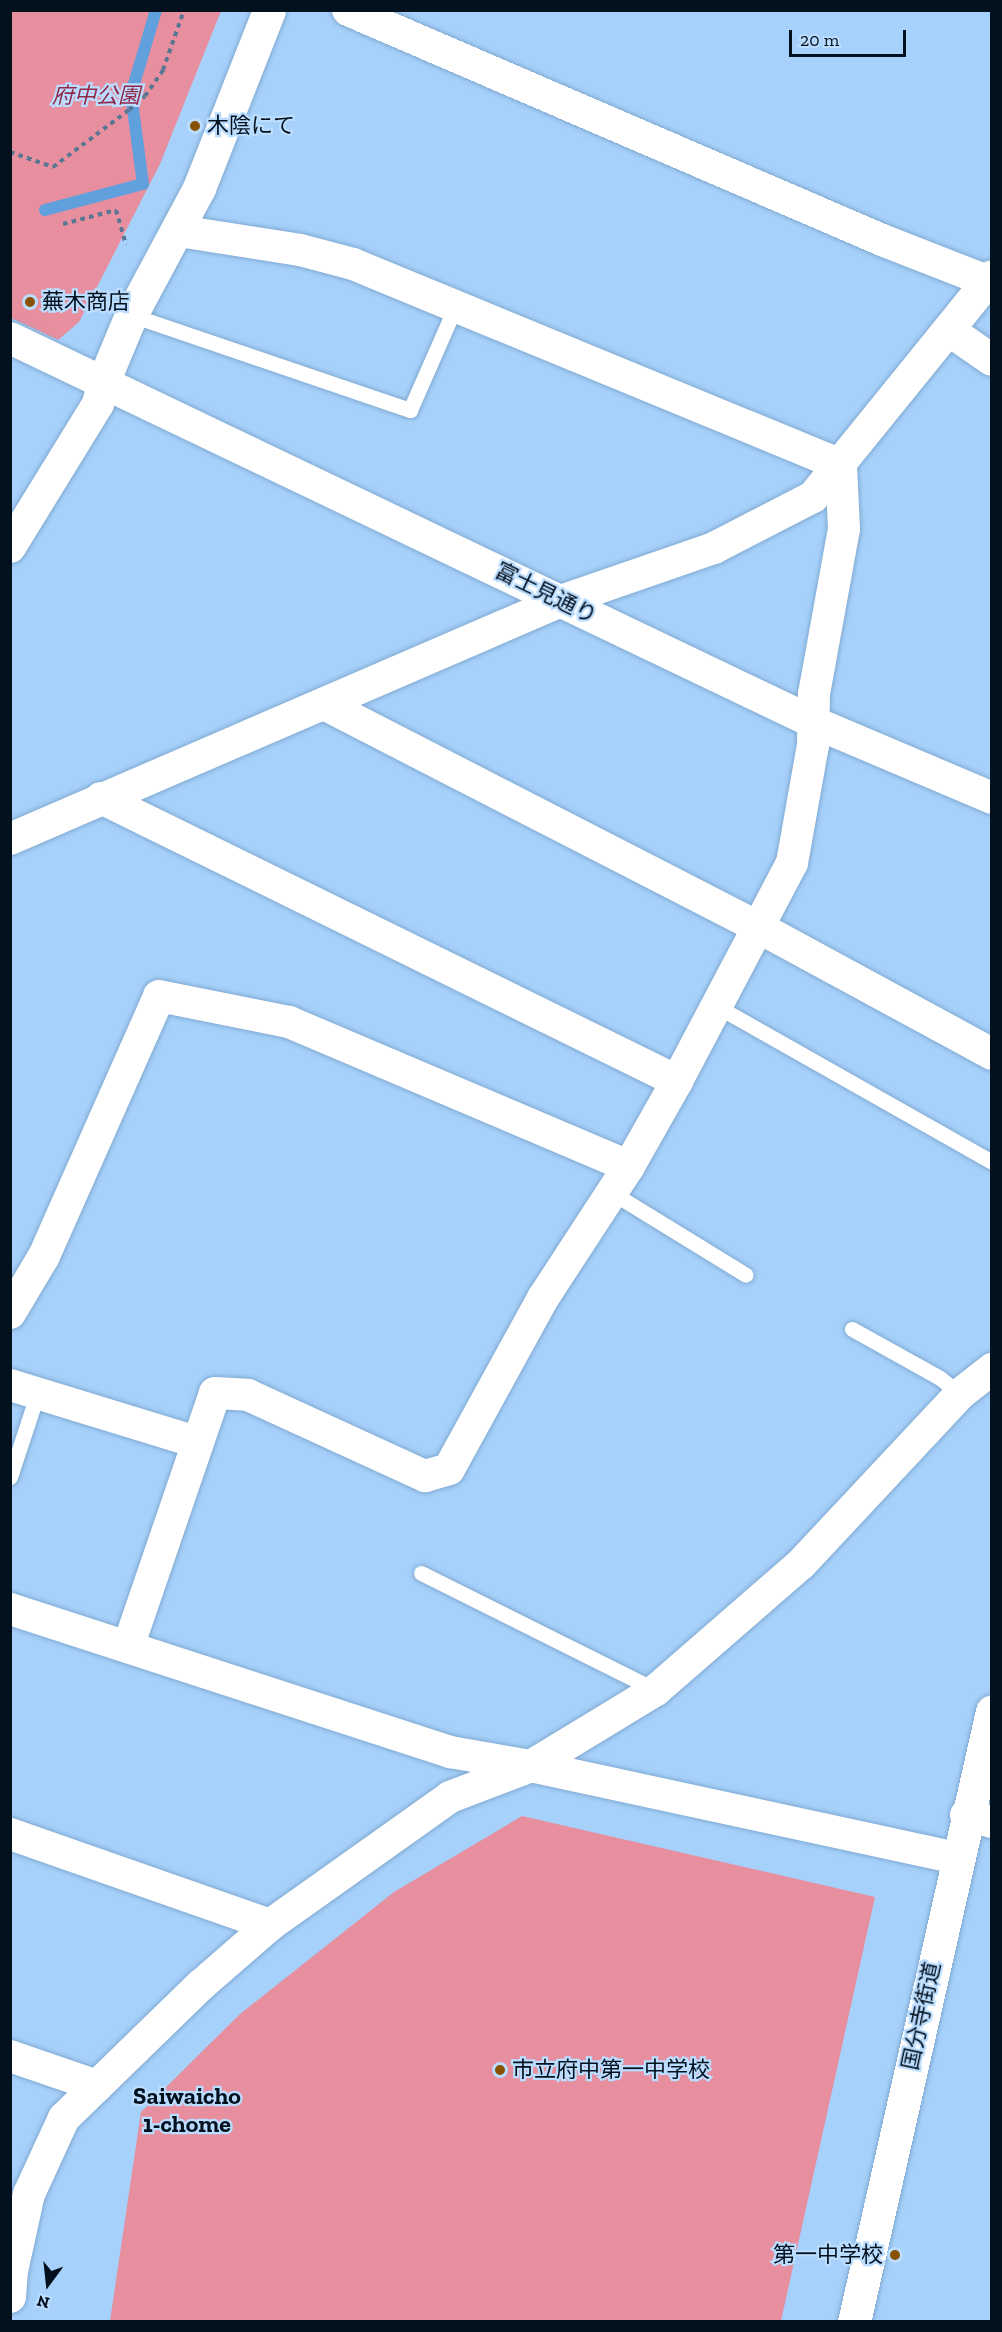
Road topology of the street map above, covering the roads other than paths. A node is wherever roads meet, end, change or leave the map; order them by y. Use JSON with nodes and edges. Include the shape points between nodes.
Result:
{"nodes":[{"id":1,"x":269,"y":10,"type":"edge"},
{"id":2,"x":348,"y":10,"type":"edge"},
{"id":3,"x":179,"y":231,"type":"junction"},
{"id":4,"x":989,"y":278,"type":"edge"},
{"id":5,"x":456,"y":305,"type":"junction"},
{"id":6,"x":131,"y":315,"type":"junction"},
{"id":7,"x":950,"y":331,"type":"junction"},
{"id":8,"x":10,"y":338,"type":"edge"},
{"id":9,"x":992,"y":360,"type":"edge"},
{"id":10,"x":103,"y":382,"type":"junction"},
{"id":11,"x":841,"y":465,"type":"junction"},
{"id":12,"x":15,"y":532,"type":"edge"},
{"id":13,"x":561,"y":601,"type":"junction"},
{"id":14,"x":324,"y":704,"type":"junction"},
{"id":15,"x":813,"y":722,"type":"junction"},
{"id":16,"x":101,"y":798,"type":"junction"},
{"id":17,"x":992,"y":798,"type":"edge"},
{"id":18,"x":10,"y":839,"type":"edge"},
{"id":19,"x":758,"y":927,"type":"junction"},
{"id":20,"x":718,"y":1007,"type":"junction"},
{"id":21,"x":992,"y":1054,"type":"edge"},
{"id":22,"x":677,"y":1081,"type":"junction"},
{"id":23,"x":992,"y":1161,"type":"edge"},
{"id":24,"x":629,"y":1166,"type":"junction"},
{"id":25,"x":611,"y":1192,"type":"junction"},
{"id":26,"x":746,"y":1275,"type":"dead end"},
{"id":27,"x":10,"y":1313,"type":"edge"},
{"id":28,"x":852,"y":1329,"type":"dead end"},
{"id":29,"x":992,"y":1369,"type":"edge"},
{"id":30,"x":24,"y":1390,"type":"edge"},
{"id":31,"x":960,"y":1394,"type":"junction"},
{"id":32,"x":197,"y":1442,"type":"junction"},
{"id":33,"x":10,"y":1477,"type":"edge"},
{"id":34,"x":421,"y":1573,"type":"dead end"},
{"id":35,"x":10,"y":1608,"type":"edge"},
{"id":36,"x":128,"y":1647,"type":"junction"},
{"id":37,"x":656,"y":1690,"type":"junction"},
{"id":38,"x":992,"y":1711,"type":"edge"},
{"id":39,"x":531,"y":1766,"type":"junction"},
{"id":40,"x":979,"y":1819,"type":"edge"},
{"id":41,"x":10,"y":1834,"type":"edge"},
{"id":42,"x":956,"y":1858,"type":"junction"},
{"id":43,"x":270,"y":1925,"type":"junction"},
{"id":44,"x":10,"y":2056,"type":"edge"},
{"id":45,"x":97,"y":2086,"type":"junction"},
{"id":46,"x":11,"y":2279,"type":"edge"},
{"id":47,"x":854,"y":2322,"type":"edge"}],
"edges":[{"from":1,"to":3,"type":"main road","via":[[218,145]]},
{"from":2,"to":4,"type":"street","via":[[882,240]]},
{"from":3,"to":5,"type":"street","via":[[300,250],[353,264]]},
{"from":3,"to":6,"type":"main road"},
{"from":4,"to":7,"type":"street"},
{"from":5,"to":6,"type":"lane","via":[[410,410]]},
{"from":5,"to":11,"type":"street"},
{"from":6,"to":10,"type":"main road"},
{"from":7,"to":9,"type":"street"},
{"from":7,"to":11,"type":"street"},
{"from":8,"to":10,"type":"street","name":"富士見通り"},
{"from":10,"to":12,"type":"street","via":[[98,404]]},
{"from":10,"to":13,"type":"street","name":"富士見通り"},
{"from":11,"to":13,"type":"street","via":[[813,497],[743,534]]},
{"from":11,"to":15,"type":"street","via":[[844,529],[814,694]]},
{"from":13,"to":14,"type":"street"},
{"from":13,"to":15,"type":"street","name":"富士見通り"},
{"from":14,"to":16,"type":"street"},
{"from":14,"to":19,"type":"street"},
{"from":15,"to":17,"type":"street","name":"富士見通り"},
{"from":15,"to":19,"type":"street","via":[[813,745],[792,863]]},
{"from":16,"to":18,"type":"street"},
{"from":16,"to":22,"type":"street"},
{"from":19,"to":20,"type":"street"},
{"from":19,"to":21,"type":"street"},
{"from":20,"to":22,"type":"street"},
{"from":20,"to":23,"type":"lane"},
{"from":22,"to":24,"type":"street"},
{"from":24,"to":25,"type":"street"},
{"from":24,"to":27,"type":"street","via":[[289,1022],[159,996],[44,1256]]},
{"from":25,"to":26,"type":"lane"},
{"from":25,"to":32,"type":"street","via":[[543,1298],[449,1469],[425,1476],[248,1395],[215,1393]]},
{"from":28,"to":31,"type":"lane","via":[[940,1378]]},
{"from":29,"to":31,"type":"street"},
{"from":30,"to":32,"type":"street"},
{"from":30,"to":33,"type":"lane"},
{"from":31,"to":37,"type":"street","via":[[801,1564]]},
{"from":32,"to":36,"type":"street"},
{"from":34,"to":37,"type":"lane"},
{"from":35,"to":36,"type":"street"},
{"from":36,"to":39,"type":"street","via":[[450,1752]]},
{"from":37,"to":39,"type":"street"},
{"from":38,"to":40,"type":"main road","name":"国分寺街道"},
{"from":39,"to":42,"type":"street"},
{"from":39,"to":43,"type":"street","via":[[450,1797]]},
{"from":40,"to":42,"type":"main road","name":"国分寺街道"},
{"from":41,"to":43,"type":"street"},
{"from":42,"to":47,"type":"main road","name":"国分寺街道"},
{"from":43,"to":45,"type":"street","via":[[201,1984]]},
{"from":44,"to":45,"type":"street"},
{"from":45,"to":46,"type":"street","via":[[64,2118],[36,2173]]}]}
